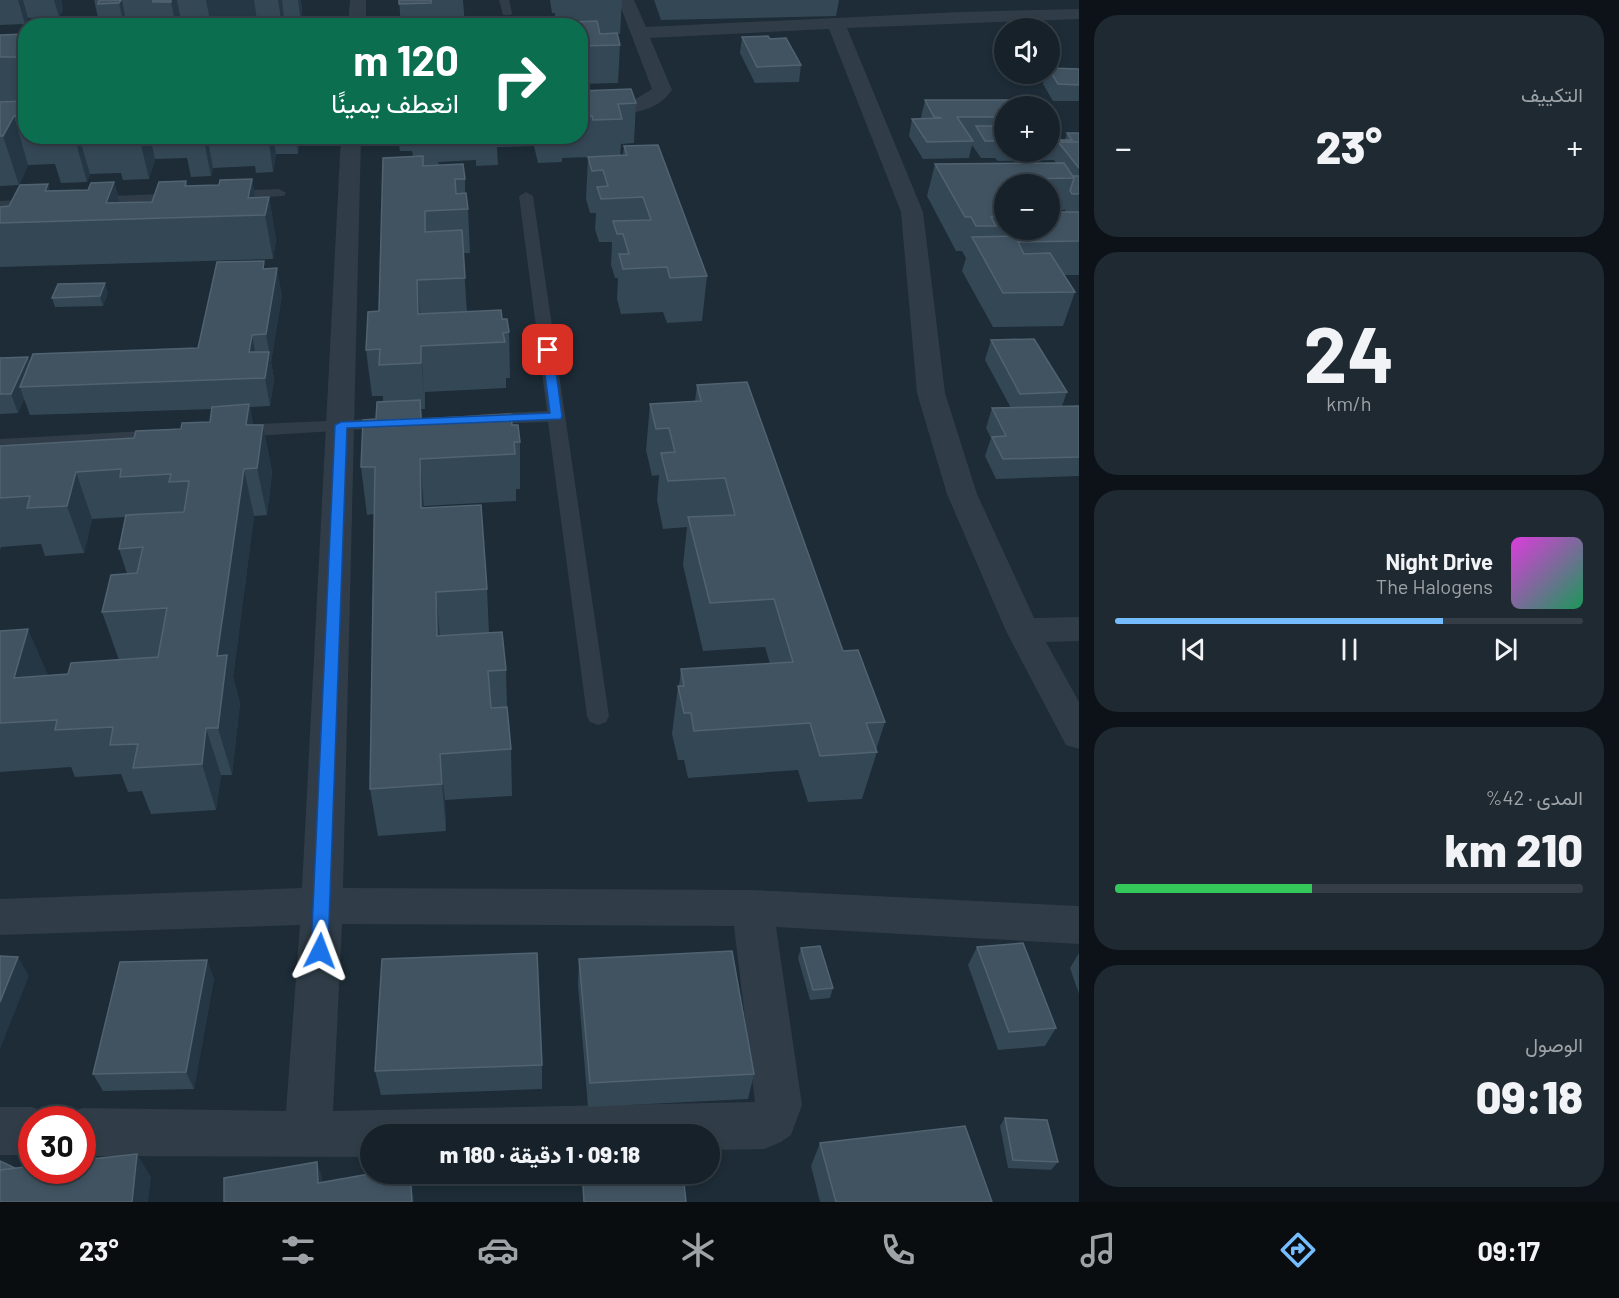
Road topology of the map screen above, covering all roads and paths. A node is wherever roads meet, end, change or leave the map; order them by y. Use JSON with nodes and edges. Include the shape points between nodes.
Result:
{"nodes":[{"id":1,"x":358,"y":0,"type":"edge"},
{"id":2,"x":504,"y":0,"type":"edge"},
{"id":3,"x":626,"y":0,"type":"edge"},
{"id":4,"x":507,"y":13,"type":"dead end"},
{"id":5,"x":1079,"y":14,"type":"edge"},
{"id":6,"x":357,"y":18,"type":"edge"},
{"id":7,"x":836,"y":23,"type":"junction"},
{"id":8,"x":638,"y":33,"type":"junction"},
{"id":9,"x":588,"y":108,"type":"edge"},
{"id":10,"x":351,"y":144,"type":"edge"},
{"id":11,"x":279,"y":193,"type":"dead end"},
{"id":12,"x":526,"y":196,"type":"dead end"},
{"id":13,"x":81,"y":201,"type":"edge"},
{"id":14,"x":58,"y":202,"type":"edge"},
{"id":15,"x":0,"y":205,"type":"edge"},
{"id":16,"x":557,"y":416,"type":"junction"},
{"id":17,"x":461,"y":420,"type":"edge"},
{"id":18,"x":413,"y":422,"type":"edge"},
{"id":19,"x":341,"y":425,"type":"junction"},
{"id":20,"x":224,"y":432,"type":"edge"},
{"id":21,"x":176,"y":435,"type":"edge"},
{"id":22,"x":0,"y":446,"type":"edge"},
{"id":23,"x":1079,"y":630,"type":"edge"},
{"id":24,"x":1023,"y":631,"type":"junction"},
{"id":25,"x":598,"y":716,"type":"dead end"},
{"id":26,"x":1079,"y":735,"type":"edge"},
{"id":27,"x":322,"y":906,"type":"junction"},
{"id":28,"x":752,"y":908,"type":"junction"},
{"id":29,"x":0,"y":917,"type":"edge"},
{"id":30,"x":1079,"y":926,"type":"edge"},
{"id":31,"x":0,"y":1131,"type":"edge"},
{"id":32,"x":18,"y":1131,"type":"edge"},
{"id":33,"x":96,"y":1132,"type":"edge"},
{"id":34,"x":308,"y":1135,"type":"junction"}],
"edges":[{"from":1,"to":6,"type":"street"},
{"from":2,"to":4,"type":"lane"},
{"from":3,"to":8,"type":"street"},
{"from":5,"to":7,"type":"street"},
{"from":7,"to":8,"type":"street"},
{"from":7,"to":24,"type":"street","via":[[912,212],[931,393],[962,494]]},
{"from":8,"to":9,"type":"street","via":[[662,90],[658,97],[633,106]]},
{"from":10,"to":19,"type":"street"},
{"from":11,"to":13,"type":"lane"},
{"from":12,"to":16,"type":"lane"},
{"from":14,"to":15,"type":"lane"},
{"from":16,"to":17,"type":"lane"},
{"from":16,"to":25,"type":"lane"},
{"from":18,"to":19,"type":"lane"},
{"from":19,"to":20,"type":"lane"},
{"from":19,"to":27,"type":"street"},
{"from":21,"to":22,"type":"lane"},
{"from":23,"to":24,"type":"street"},
{"from":24,"to":26,"type":"street"},
{"from":27,"to":28,"type":"street"},
{"from":27,"to":29,"type":"street"},
{"from":27,"to":34,"type":"street"},
{"from":28,"to":30,"type":"street"},
{"from":28,"to":34,"type":"street","via":[[779,1105],[774,1118],[764,1125]]},
{"from":31,"to":32,"type":"street"},
{"from":33,"to":34,"type":"street"}]}
